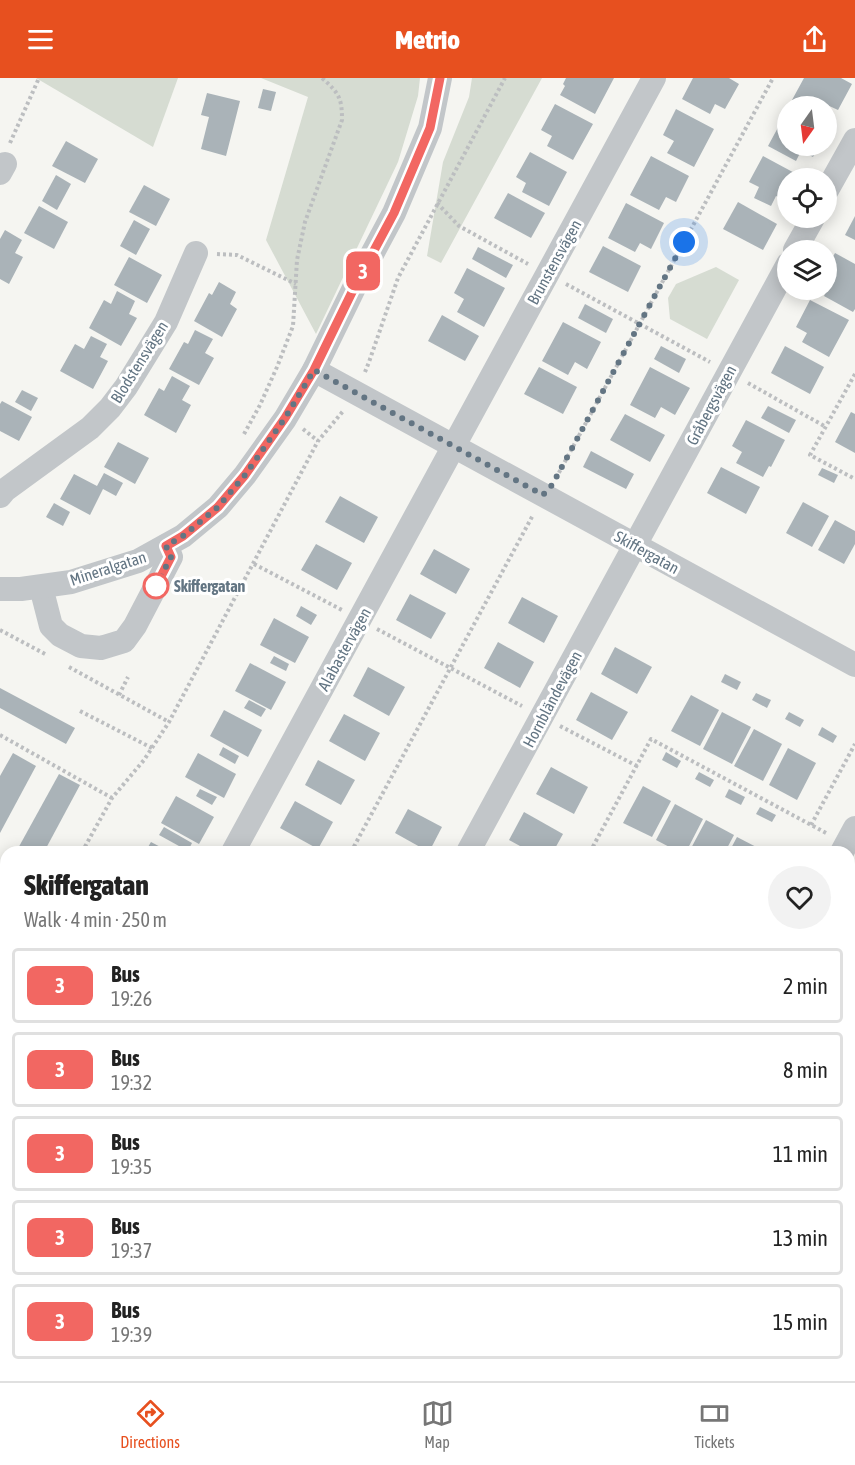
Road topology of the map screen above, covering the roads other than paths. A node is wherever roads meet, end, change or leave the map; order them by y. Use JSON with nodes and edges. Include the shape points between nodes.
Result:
{"nodes":[{"id":1,"x":440,"y":78,"type":"edge"},
{"id":2,"x":654,"y":78,"type":"edge"},
{"id":3,"x":855,"y":140,"type":"edge"},
{"id":4,"x":837,"y":172,"type":"edge"},
{"id":5,"x":196,"y":253,"type":"road end"},
{"id":6,"x":777,"y":284,"type":"edge"},
{"id":7,"x":314,"y":370,"type":"junction"},
{"id":8,"x":454,"y":446,"type":"junction"},
{"id":9,"x":0,"y":496,"type":"edge"},
{"id":10,"x":635,"y":545,"type":"junction"},
{"id":11,"x":166,"y":546,"type":"junction"},
{"id":12,"x":41,"y":586,"type":"junction"},
{"id":13,"x":0,"y":589,"type":"edge"},
{"id":14,"x":855,"y":665,"type":"edge"},
{"id":15,"x":236,"y":846,"type":"edge"},
{"id":16,"x":471,"y":846,"type":"edge"}],
"edges":[{"from":1,"to":7,"type":"street","name":"Mineralgatan","via":[[430,128],[394,213]]},
{"from":2,"to":8,"type":"street","name":"Brunstensvägen"},
{"from":3,"to":4,"type":"street"},
{"from":5,"to":9,"type":"street","name":"Blodstensvägen","via":[[166,322],[110,408],[90,428]]},
{"from":6,"to":10,"type":"street","name":"Gråbergsvägen"},
{"from":7,"to":8,"type":"street","name":"Skiffergatan"},
{"from":7,"to":11,"type":"street","name":"Mineralgatan","via":[[285,418],[218,507]]},
{"from":8,"to":10,"type":"street","name":"Skiffergatan"},
{"from":8,"to":15,"type":"street","name":"Alabastervägen"},
{"from":10,"to":14,"type":"street","name":"Skiffergatan"},
{"from":10,"to":16,"type":"street","name":"Hornbländevägen"},
{"from":11,"to":12,"type":"street","name":"Mineralgatan","via":[[138,561],[71,582]]},
{"from":11,"to":12,"type":"street","via":[[171,557],[124,641],[101,648],[81,646],[60,635],[51,626]]},
{"from":12,"to":13,"type":"street","name":"Mineralgatan"}]}
